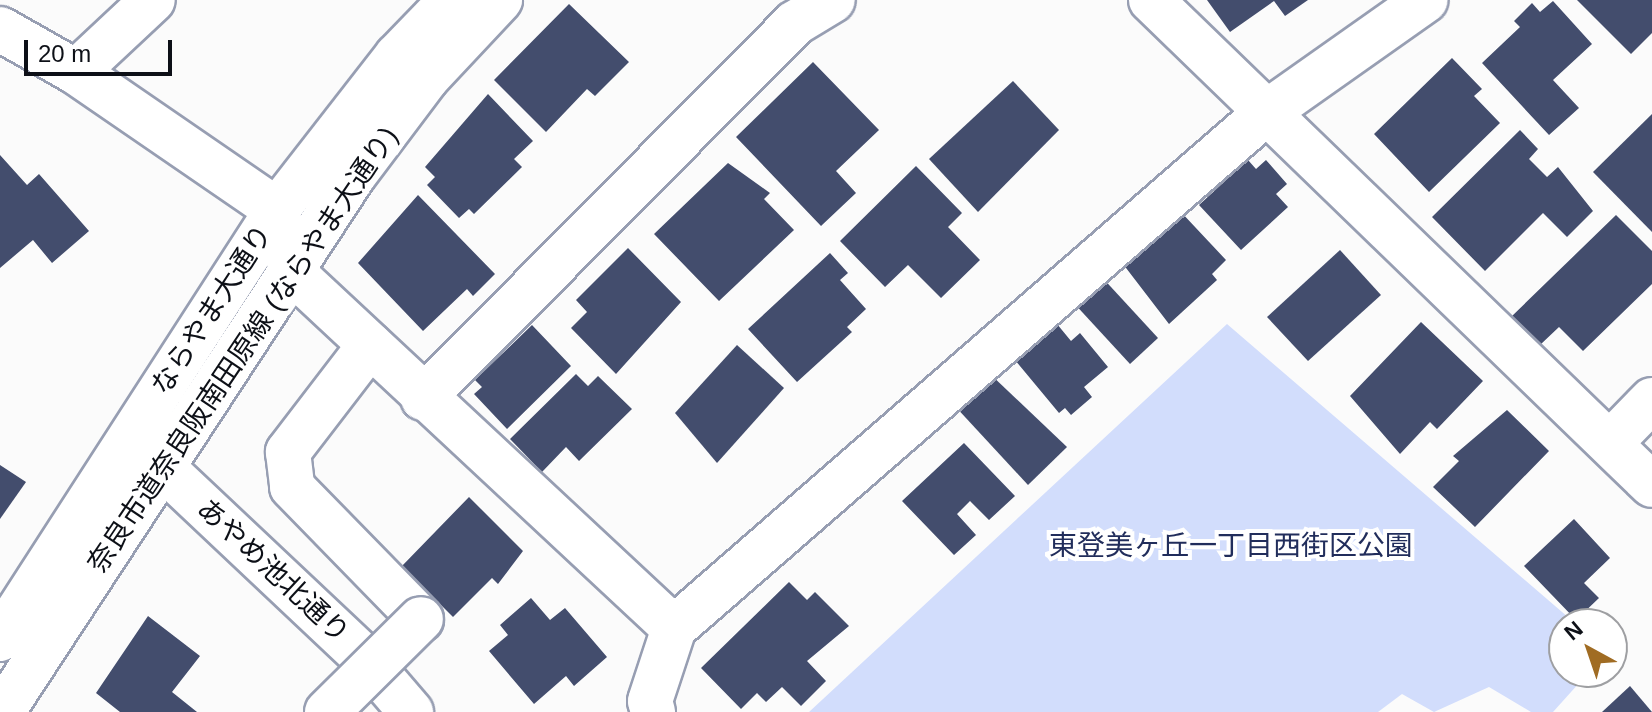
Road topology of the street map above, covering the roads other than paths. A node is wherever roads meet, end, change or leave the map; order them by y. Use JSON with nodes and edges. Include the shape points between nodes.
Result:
{"nodes":[{"id":1,"x":153,"y":0,"type":"edge"},
{"id":2,"x":451,"y":0,"type":"edge"},
{"id":3,"x":500,"y":0,"type":"edge"},
{"id":4,"x":833,"y":0,"type":"edge"},
{"id":5,"x":1151,"y":0,"type":"edge"},
{"id":6,"x":1426,"y":0,"type":"edge"},
{"id":7,"x":0,"y":29,"type":"edge"},
{"id":8,"x":76,"y":72,"type":"junction"},
{"id":9,"x":1267,"y":112,"type":"junction"},
{"id":10,"x":277,"y":210,"type":"junction"},
{"id":11,"x":291,"y":271,"type":"junction"},
{"id":12,"x":370,"y":345,"type":"junction"},
{"id":13,"x":423,"y":398,"type":"junction"},
{"id":14,"x":1652,"y":400,"type":"edge"},
{"id":15,"x":130,"y":437,"type":"junction"},
{"id":16,"x":1610,"y":443,"type":"junction"},
{"id":17,"x":165,"y":469,"type":"junction"},
{"id":18,"x":1652,"y":485,"type":"edge"},
{"id":19,"x":674,"y":628,"type":"junction"},
{"id":20,"x":0,"y":639,"type":"edge"},
{"id":21,"x":2,"y":712,"type":"edge"},
{"id":22,"x":327,"y":712,"type":"edge"},
{"id":23,"x":411,"y":712,"type":"edge"},
{"id":24,"x":653,"y":712,"type":"edge"}],
"edges":[{"from":1,"to":8,"type":"street"},
{"from":2,"to":10,"type":"street","name":"ならやま大通り","via":[[397,56]]},
{"from":3,"to":11,"type":"street","name":"奈良市道奈良阪南田原線 (ならやま大通り)","via":[[427,78]]},
{"from":4,"to":13,"type":"street","via":[[795,23]]},
{"from":5,"to":9,"type":"street"},
{"from":6,"to":9,"type":"street"},
{"from":7,"to":8,"type":"street"},
{"from":8,"to":10,"type":"street"},
{"from":9,"to":16,"type":"street"},
{"from":9,"to":19,"type":"street"},
{"from":10,"to":11,"type":"street"},
{"from":10,"to":15,"type":"street","name":"ならやま大通り"},
{"from":11,"to":12,"type":"street"},
{"from":11,"to":17,"type":"street","name":"奈良市道奈良阪南田原線 (ならやま大通り)"},
{"from":12,"to":13,"type":"street"},
{"from":12,"to":22,"type":"street","bridge":true,"via":[[288,452],[292,487],[421,619]]},
{"from":13,"to":19,"type":"street"},
{"from":14,"to":16,"type":"street"},
{"from":15,"to":17,"type":"street","name":"あやめ池北通り"},
{"from":15,"to":20,"type":"street","name":"ならやま大通り"},
{"from":16,"to":18,"type":"street"},
{"from":17,"to":21,"type":"street","name":"奈良市道奈良阪南田原線 (ならやま大通り)"},
{"from":17,"to":23,"type":"street","name":"あやめ池北通り","via":[[363,656]]},
{"from":19,"to":24,"type":"street","via":[[650,701]]}]}
